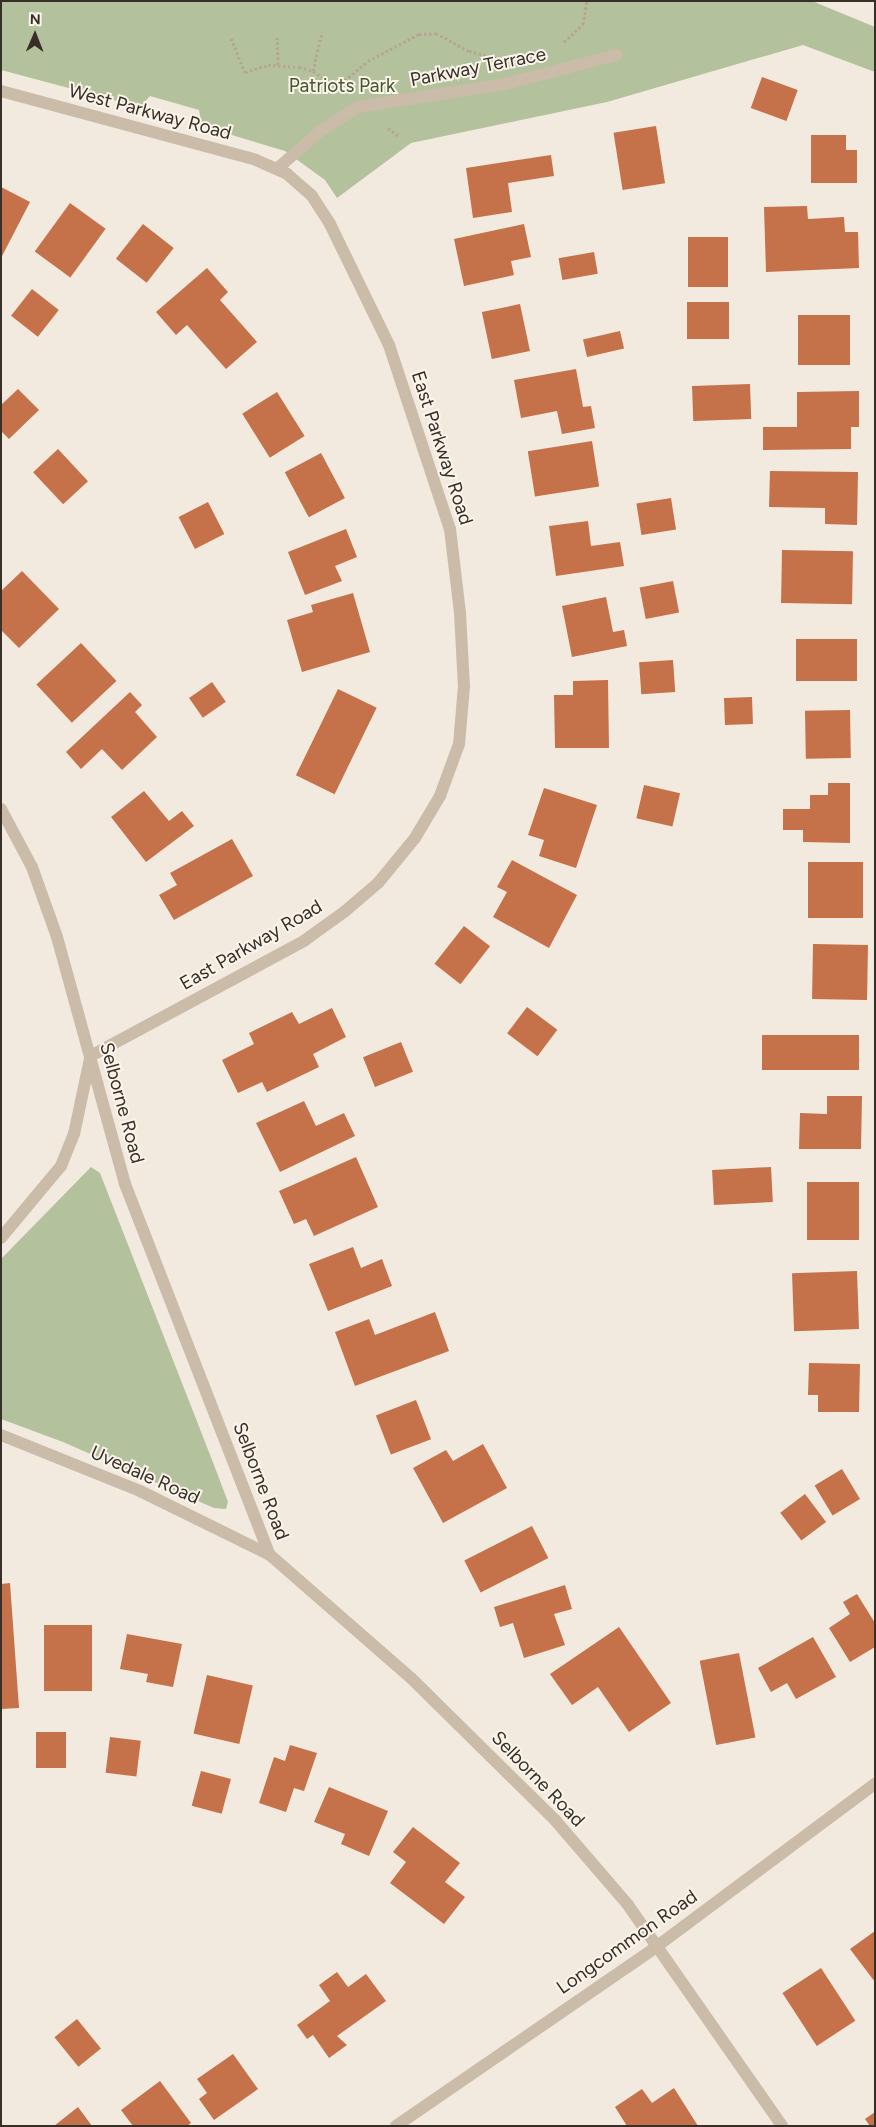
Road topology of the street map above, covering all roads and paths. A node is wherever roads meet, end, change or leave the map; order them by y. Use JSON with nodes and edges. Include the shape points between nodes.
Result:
{"nodes":[{"id":1,"x":587,"y":1,"type":"edge"},
{"id":2,"x":322,"y":32,"type":"dead end"},
{"id":3,"x":277,"y":37,"type":"dead end"},
{"id":4,"x":231,"y":38,"type":"dead end"},
{"id":5,"x":557,"y":46,"type":"dead end"},
{"id":6,"x":616,"y":55,"type":"dead end"},
{"id":7,"x":501,"y":59,"type":"dead end"},
{"id":8,"x":278,"y":65,"type":"junction"},
{"id":9,"x":313,"y":71,"type":"junction"},
{"id":10,"x":337,"y":87,"type":"junction"},
{"id":11,"x":1,"y":91,"type":"edge"},
{"id":12,"x":344,"y":94,"type":"dead end"},
{"id":13,"x":282,"y":171,"type":"junction"},
{"id":14,"x":1,"y":809,"type":"edge"},
{"id":15,"x":90,"y":1056,"type":"junction"},
{"id":16,"x":1,"y":1238,"type":"edge"},
{"id":17,"x":1,"y":1434,"type":"edge"},
{"id":18,"x":270,"y":1555,"type":"junction"},
{"id":19,"x":875,"y":1784,"type":"edge"},
{"id":20,"x":656,"y":1947,"type":"junction"},
{"id":21,"x":396,"y":2126,"type":"edge"},
{"id":22,"x":782,"y":2126,"type":"edge"}],
"edges":[{"from":1,"to":5,"type":"path","via":[[578,31]]},
{"from":2,"to":9,"type":"path"},
{"from":3,"to":8,"type":"path"},
{"from":4,"to":8,"type":"path","via":[[245,72]]},
{"from":6,"to":13,"type":"street","name":"Parkway Terrace","via":[[505,84],[358,107],[319,132]]},
{"from":7,"to":10,"type":"path","via":[[469,51],[436,33],[418,34],[381,52]]},
{"from":8,"to":9,"type":"path"},
{"from":9,"to":10,"type":"path"},
{"from":10,"to":12,"type":"path"},
{"from":11,"to":13,"type":"street","name":"West Parkway Road"},
{"from":13,"to":15,"type":"street","name":"East Parkway Road","via":[[312,196],[330,224],[389,345],[450,529],[460,613],[463,677],[460,744],[440,796],[415,838],[378,883],[344,912],[304,940]]},
{"from":14,"to":15,"type":"street","name":"Selborne Road","via":[[32,867],[57,937]]},
{"from":15,"to":16,"type":"street","via":[[74,1134],[61,1166]]},
{"from":15,"to":18,"type":"street","name":"Selborne Road","via":[[125,1184]]},
{"from":17,"to":18,"type":"street","name":"Uvedale Road","via":[[140,1491]]},
{"from":18,"to":20,"type":"street","name":"Selborne Road","via":[[411,1678],[555,1820],[628,1905]]},
{"from":19,"to":20,"type":"street","name":"Longcommon Road"},
{"from":20,"to":21,"type":"street","name":"Longcommon Road"},
{"from":20,"to":22,"type":"street","name":"Selborne Road"}]}
